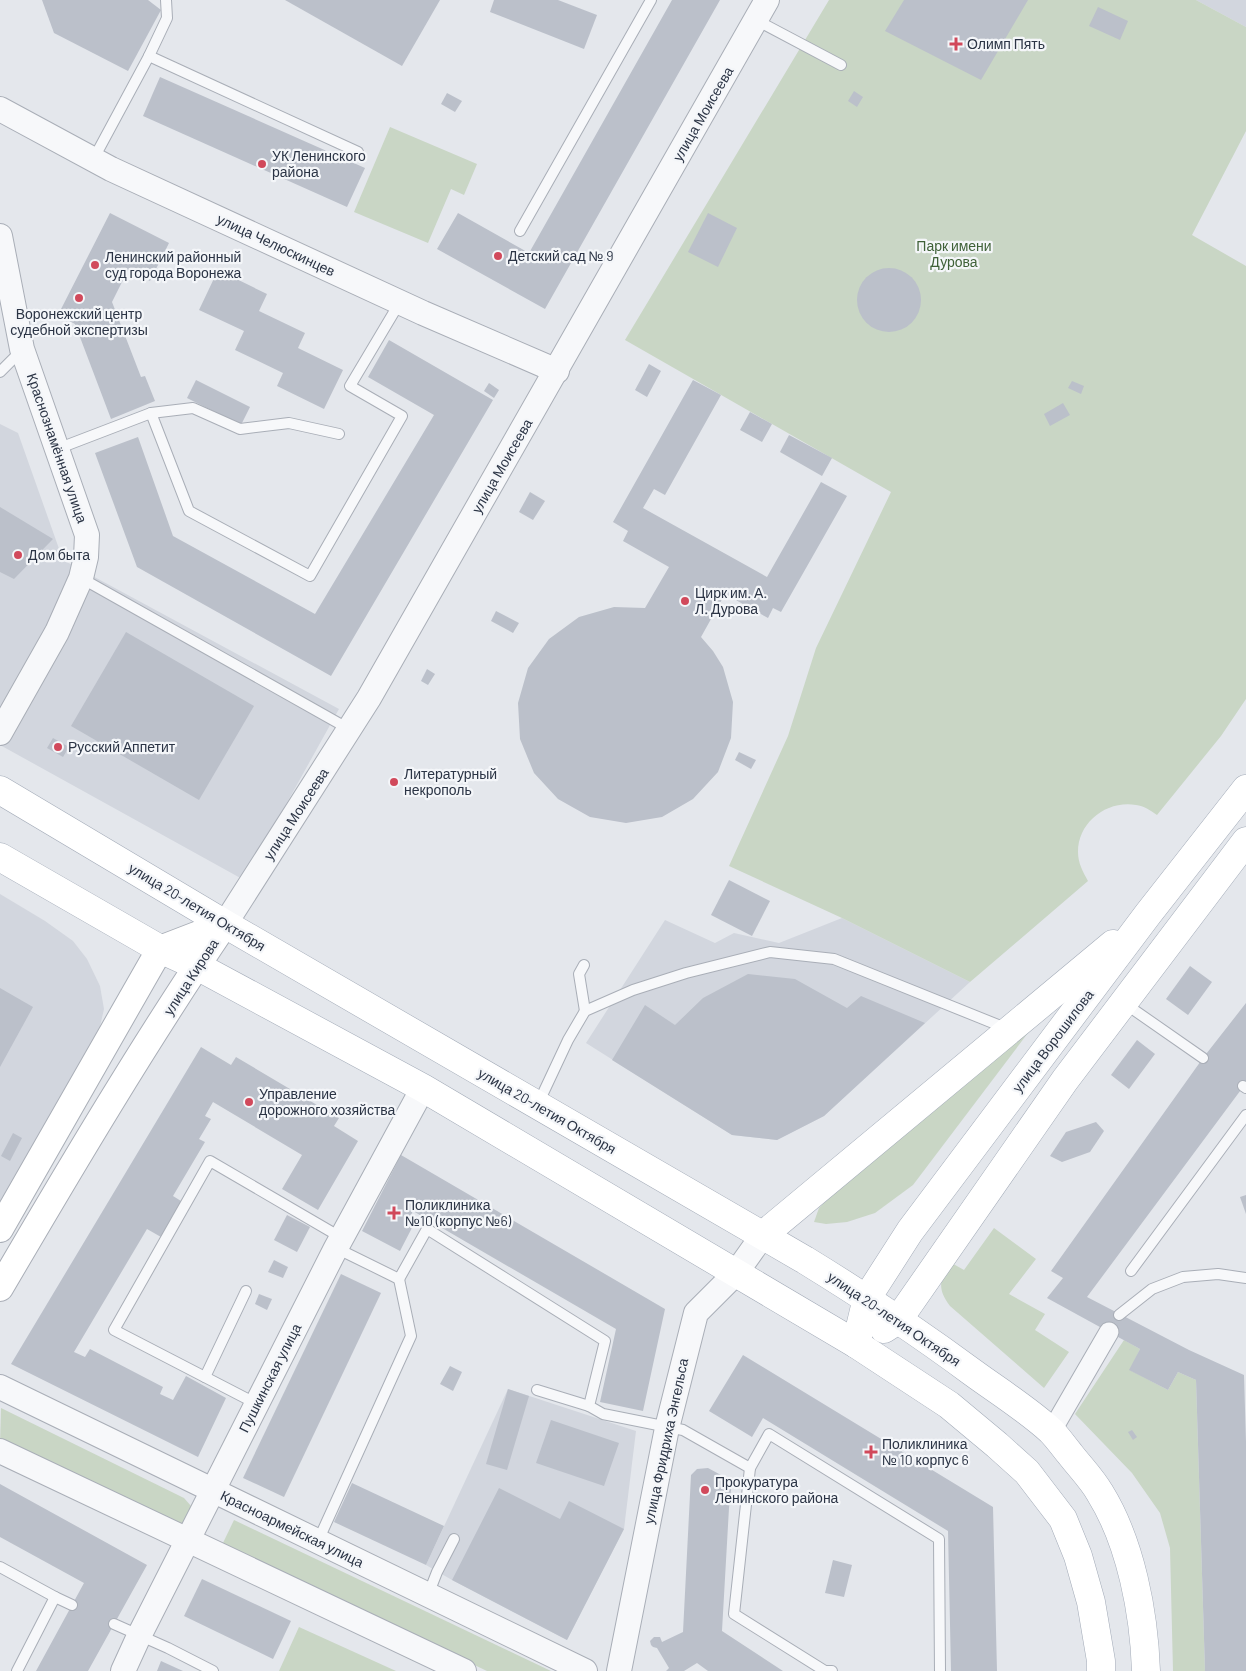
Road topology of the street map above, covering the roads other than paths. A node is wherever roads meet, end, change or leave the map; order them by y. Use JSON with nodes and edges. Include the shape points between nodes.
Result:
{"nodes":[{"id":1,"x":166,"y":0,"type":"edge"},
{"id":2,"x":651,"y":0,"type":"edge"},
{"id":3,"x":762,"y":10,"type":"edge"},
{"id":4,"x":149,"y":56,"type":"junction"},
{"id":5,"x":841,"y":65,"type":"dead end"},
{"id":6,"x":0,"y":109,"type":"edge"},
{"id":7,"x":358,"y":152,"type":"dead end"},
{"id":8,"x":93,"y":160,"type":"junction"},
{"id":9,"x":520,"y":231,"type":"dead end"},
{"id":10,"x":0,"y":236,"type":"edge"},
{"id":11,"x":401,"y":302,"type":"junction"},
{"id":12,"x":22,"y":349,"type":"junction"},
{"id":13,"x":557,"y":371,"type":"junction"},
{"id":14,"x":0,"y":372,"type":"edge"},
{"id":15,"x":151,"y":413,"type":"junction"},
{"id":16,"x":339,"y":434,"type":"dead end"},
{"id":17,"x":57,"y":449,"type":"junction"},
{"id":18,"x":81,"y":578,"type":"junction"},
{"id":19,"x":350,"y":729,"type":"junction"},
{"id":20,"x":0,"y":732,"type":"edge"},
{"id":21,"x":1246,"y":789,"type":"edge"},
{"id":22,"x":0,"y":790,"type":"edge"},
{"id":23,"x":1246,"y":841,"type":"edge"},
{"id":24,"x":0,"y":857,"type":"edge"},
{"id":25,"x":1148,"y":914,"type":"junction"},
{"id":26,"x":225,"y":924,"type":"junction"},
{"id":27,"x":160,"y":949,"type":"junction"},
{"id":28,"x":584,"y":965,"type":"dead end"},
{"id":29,"x":196,"y":966,"type":"junction"},
{"id":30,"x":1123,"y":1003,"type":"junction"},
{"id":31,"x":585,"y":1011,"type":"junction"},
{"id":32,"x":1009,"y":1030,"type":"junction"},
{"id":33,"x":1203,"y":1058,"type":"dead end"},
{"id":34,"x":422,"y":1088,"type":"junction"},
{"id":35,"x":538,"y":1105,"type":"junction"},
{"id":36,"x":1246,"y":1114,"type":"edge"},
{"id":37,"x":0,"y":1229,"type":"edge"},
{"id":38,"x":762,"y":1235,"type":"junction"},
{"id":39,"x":339,"y":1243,"type":"junction"},
{"id":40,"x":1131,"y":1271,"type":"dead end"},
{"id":41,"x":736,"y":1273,"type":"junction"},
{"id":42,"x":1246,"y":1278,"type":"edge"},
{"id":43,"x":399,"y":1279,"type":"junction"},
{"id":44,"x":0,"y":1288,"type":"edge"},
{"id":45,"x":246,"y":1291,"type":"dead end"},
{"id":46,"x":867,"y":1298,"type":"junction"},
{"id":47,"x":1119,"y":1315,"type":"dead end"},
{"id":48,"x":898,"y":1320,"type":"junction"},
{"id":49,"x":1108,"y":1332,"type":"dead end"},
{"id":50,"x":856,"y":1344,"type":"junction"},
{"id":51,"x":205,"y":1377,"type":"junction"},
{"id":52,"x":0,"y":1387,"type":"edge"},
{"id":53,"x":537,"y":1390,"type":"dead end"},
{"id":54,"x":257,"y":1404,"type":"junction"},
{"id":55,"x":588,"y":1406,"type":"junction"},
{"id":56,"x":667,"y":1428,"type":"junction"},
{"id":57,"x":1051,"y":1432,"type":"junction"},
{"id":58,"x":0,"y":1451,"type":"edge"},
{"id":59,"x":750,"y":1468,"type":"junction"},
{"id":60,"x":213,"y":1490,"type":"junction"},
{"id":61,"x":454,"y":1539,"type":"dead end"},
{"id":62,"x":188,"y":1540,"type":"junction"},
{"id":63,"x":318,"y":1541,"type":"junction"},
{"id":64,"x":0,"y":1567,"type":"edge"},
{"id":65,"x":428,"y":1595,"type":"junction"},
{"id":66,"x":55,"y":1597,"type":"junction"},
{"id":67,"x":72,"y":1605,"type":"dead end"},
{"id":68,"x":114,"y":1624,"type":"dead end"},
{"id":69,"x":139,"y":1636,"type":"junction"},
{"id":70,"x":17,"y":1671,"type":"edge"},
{"id":71,"x":123,"y":1671,"type":"edge"},
{"id":72,"x":213,"y":1671,"type":"edge"},
{"id":73,"x":464,"y":1671,"type":"edge"},
{"id":74,"x":585,"y":1671,"type":"edge"},
{"id":75,"x":619,"y":1671,"type":"edge"},
{"id":76,"x":832,"y":1671,"type":"edge"},
{"id":77,"x":940,"y":1671,"type":"edge"},
{"id":78,"x":1101,"y":1671,"type":"edge"},
{"id":79,"x":1146,"y":1671,"type":"edge"}],
"edges":[{"from":1,"to":4,"type":"lane","via":[[167,18]]},
{"from":2,"to":9,"type":"lane"},
{"from":3,"to":5,"type":"lane"},
{"from":3,"to":13,"type":"street","name":"улица Моисеева"},
{"from":4,"to":7,"type":"lane"},
{"from":4,"to":8,"type":"lane"},
{"from":6,"to":8,"type":"street","name":"улица Челюскинцев"},
{"from":8,"to":11,"type":"street","name":"улица Челюскинцев"},
{"from":10,"to":12,"type":"street","name":"Краснознамённая улица"},
{"from":11,"to":13,"type":"street","name":"улица Челюскинцев"},
{"from":11,"to":15,"type":"lane","via":[[350,386],[402,416],[310,576],[190,511]]},
{"from":12,"to":14,"type":"lane"},
{"from":12,"to":17,"type":"street","name":"Краснознамённая улица"},
{"from":13,"to":19,"type":"street","name":"улица Моисеева"},
{"from":15,"to":16,"type":"lane","via":[[193,408],[240,429],[289,423]]},
{"from":15,"to":17,"type":"lane"},
{"from":17,"to":18,"type":"street","name":"Краснознамённая улица","via":[[88,535]]},
{"from":18,"to":19,"type":"lane"},
{"from":18,"to":20,"type":"street","name":"Краснознамённая улица","via":[[58,632]]},
{"from":19,"to":26,"type":"street","name":"улица Моисеева"},
{"from":21,"to":25,"type":"main road","name":"улица Ворошилова"},
{"from":22,"to":26,"type":"main road","name":"улица 20-летия Октября"},
{"from":23,"to":30,"type":"main road"},
{"from":24,"to":27,"type":"main road"},
{"from":25,"to":32,"type":"main road"},
{"from":25,"to":46,"type":"main road","name":"улица Ворошилова","via":[[910,1231]]},
{"from":26,"to":27,"type":"main road","name":"улица Кирова"},
{"from":26,"to":29,"type":"main road","name":"улица Кирова"},
{"from":26,"to":35,"type":"main road","name":"улица 20-летия Октября"},
{"from":27,"to":29,"type":"main road"},
{"from":27,"to":37,"type":"main road"},
{"from":28,"to":31,"type":"lane","via":[[579,974]]},
{"from":29,"to":34,"type":"main road"},
{"from":29,"to":44,"type":"main road","name":"улица Кирова"},
{"from":30,"to":33,"type":"lane"},
{"from":30,"to":48,"type":"main road","via":[[1065,1080]]},
{"from":31,"to":32,"type":"lane","via":[[633,990],[686,973],[770,952],[834,959]]},
{"from":31,"to":35,"type":"lane"},
{"from":32,"to":38,"type":"main road"},
{"from":34,"to":39,"type":"street","name":"Пушкинская улица"},
{"from":34,"to":41,"type":"main road"},
{"from":35,"to":38,"type":"main road","name":"улица 20-летия Октября"},
{"from":36,"to":40,"type":"lane"},
{"from":38,"to":41,"type":"street","name":"улица Фридриха Энгельса"},
{"from":38,"to":46,"type":"main road","name":"улица 20-летия Октября"},
{"from":39,"to":43,"type":"lane"},
{"from":39,"to":51,"type":"lane","via":[[210,1161],[114,1330]]},
{"from":39,"to":54,"type":"street","name":"Пушкинская улица"},
{"from":41,"to":50,"type":"main road"},
{"from":41,"to":56,"type":"street","name":"улица Фридриха Энгельса","via":[[696,1313]]},
{"from":42,"to":47,"type":"lane","via":[[1218,1274],[1183,1277],[1152,1289]]},
{"from":43,"to":55,"type":"lane","via":[[426,1229],[605,1341]]},
{"from":43,"to":63,"type":"lane","via":[[411,1336]]},
{"from":45,"to":51,"type":"lane"},
{"from":46,"to":48,"type":"main road","name":"улица 20-летия Октября"},
{"from":46,"to":50,"type":"main road","name":"улица Ворошилова"},
{"from":48,"to":50,"type":"main road"},
{"from":48,"to":57,"type":"main road","name":"улица 20-летия Октября"},
{"from":49,"to":57,"type":"street"},
{"from":50,"to":78,"type":"main road","via":[[949,1405],[997,1445],[1026,1472],[1063,1519],[1091,1602]]},
{"from":51,"to":54,"type":"lane"},
{"from":52,"to":60,"type":"street","name":"Красноармейская улица"},
{"from":53,"to":55,"type":"lane"},
{"from":54,"to":60,"type":"street","name":"Пушкинская улица"},
{"from":55,"to":56,"type":"lane","via":[[603,1414]]},
{"from":56,"to":59,"type":"lane","via":[[683,1430]]},
{"from":56,"to":75,"type":"street","name":"улица Фридриха Энгельса"},
{"from":57,"to":79,"type":"main road","name":"улица 20-летия Октября","via":[[1100,1492],[1114,1518],[1136,1586]]},
{"from":58,"to":62,"type":"street"},
{"from":59,"to":76,"type":"lane","via":[[734,1614],[825,1670]]},
{"from":59,"to":77,"type":"lane","via":[[769,1434],[939,1539]]},
{"from":60,"to":62,"type":"street","name":"Пушкинская улица"},
{"from":60,"to":63,"type":"street","name":"Красноармейская улица"},
{"from":61,"to":65,"type":"lane"},
{"from":62,"to":69,"type":"street","name":"Пушкинская улица"},
{"from":62,"to":73,"type":"street"},
{"from":63,"to":65,"type":"street","name":"Красноармейская улица"},
{"from":64,"to":66,"type":"lane"},
{"from":65,"to":74,"type":"street","name":"Красноармейская улица"},
{"from":66,"to":67,"type":"lane"},
{"from":66,"to":70,"type":"lane"},
{"from":68,"to":69,"type":"lane"},
{"from":69,"to":71,"type":"street","name":"Пушкинская улица"},
{"from":69,"to":72,"type":"lane"}]}
